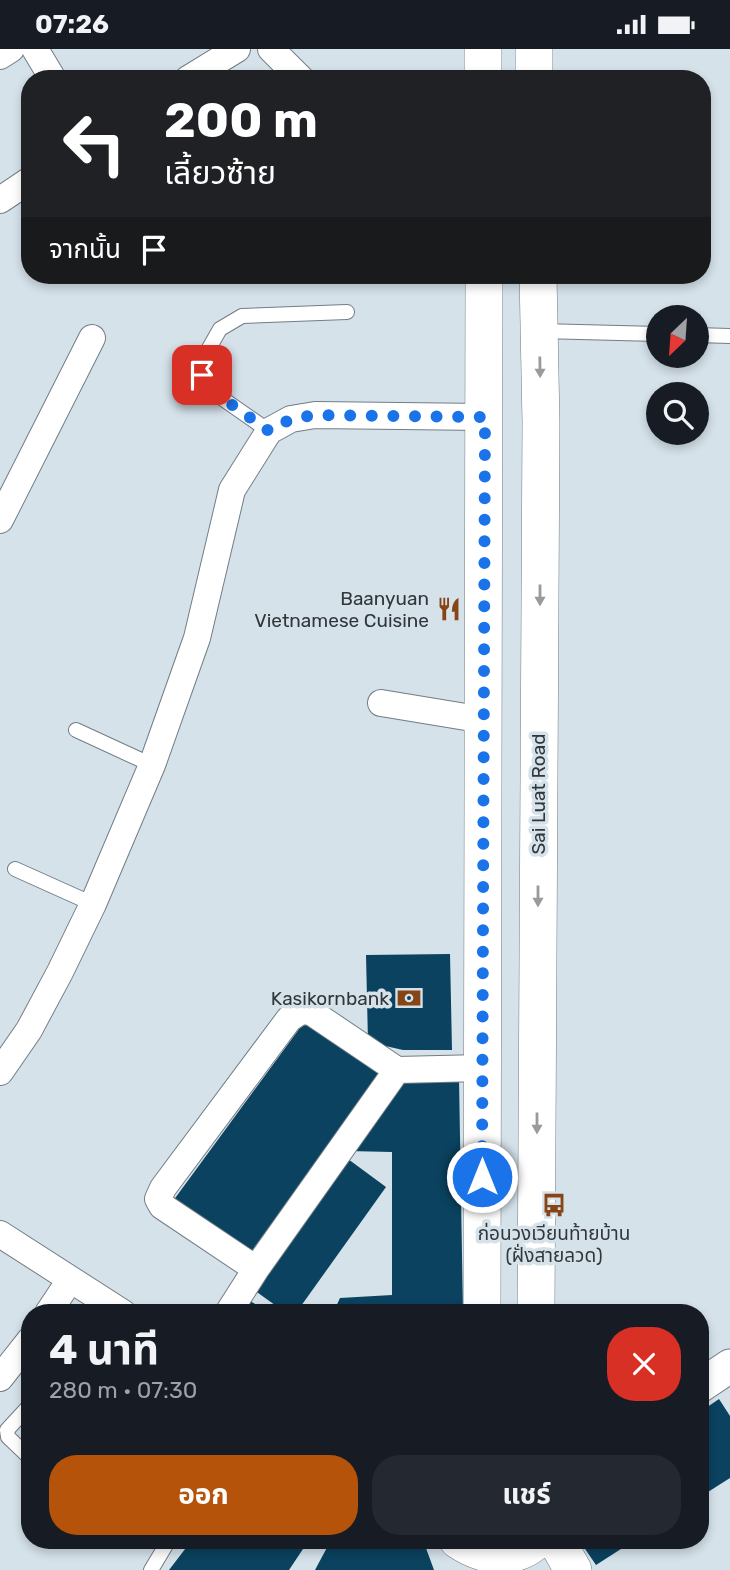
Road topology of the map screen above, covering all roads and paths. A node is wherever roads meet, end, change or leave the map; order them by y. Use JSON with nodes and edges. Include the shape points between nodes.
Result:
{"nodes":[{"id":1,"x":11,"y":49,"type":"edge"},
{"id":2,"x":35,"y":49,"type":"edge"},
{"id":3,"x":237,"y":49,"type":"edge"},
{"id":4,"x":271,"y":49,"type":"edge"},
{"id":5,"x":483,"y":49,"type":"edge"},
{"id":6,"x":534,"y":49,"type":"edge"},
{"id":7,"x":0,"y":56,"type":"edge"},
{"id":8,"x":47,"y":70,"type":"edge"},
{"id":9,"x":203,"y":70,"type":"edge"},
{"id":10,"x":291,"y":70,"type":"edge"},
{"id":11,"x":483,"y":70,"type":"edge"},
{"id":12,"x":534,"y":70,"type":"edge"},
{"id":13,"x":21,"y":186,"type":"edge"},
{"id":14,"x":0,"y":200,"type":"edge"},
{"id":15,"x":484,"y":284,"type":"edge"},
{"id":16,"x":538,"y":284,"type":"edge"},
{"id":17,"x":347,"y":312,"type":"dead end"},
{"id":18,"x":539,"y":331,"type":"junction"},
{"id":19,"x":646,"y":334,"type":"edge"},
{"id":20,"x":709,"y":335,"type":"edge"},
{"id":21,"x":730,"y":336,"type":"edge"},
{"id":22,"x":92,"y":338,"type":"dead end"},
{"id":23,"x":485,"y":417,"type":"junction"},
{"id":24,"x":269,"y":431,"type":"junction"},
{"id":25,"x":0,"y":520,"type":"edge"},
{"id":26,"x":381,"y":703,"type":"dead end"},
{"id":27,"x":484,"y":720,"type":"junction"},
{"id":28,"x":76,"y":730,"type":"dead end"},
{"id":29,"x":152,"y":765,"type":"junction"},
{"id":30,"x":15,"y":869,"type":"dead end"},
{"id":31,"x":93,"y":905,"type":"junction"},
{"id":32,"x":482,"y":1068,"type":"junction"},
{"id":33,"x":397,"y":1070,"type":"junction"},
{"id":34,"x":0,"y":1072,"type":"edge"},
{"id":35,"x":0,"y":1234,"type":"edge"},
{"id":36,"x":256,"y":1269,"type":"junction"},
{"id":37,"x":70,"y":1280,"type":"junction"},
{"id":38,"x":54,"y":1304,"type":"edge"},
{"id":39,"x":109,"y":1304,"type":"edge"},
{"id":40,"x":234,"y":1304,"type":"edge"},
{"id":41,"x":482,"y":1304,"type":"edge"},
{"id":42,"x":536,"y":1304,"type":"edge"},
{"id":43,"x":21,"y":1351,"type":"edge"},
{"id":44,"x":730,"y":1366,"type":"edge"},
{"id":45,"x":0,"y":1378,"type":"edge"},
{"id":46,"x":709,"y":1380,"type":"edge"},
{"id":47,"x":21,"y":1414,"type":"edge"},
{"id":48,"x":21,"y":1449,"type":"edge"},
{"id":49,"x":164,"y":1549,"type":"edge"},
{"id":50,"x":522,"y":1549,"type":"edge"},
{"id":51,"x":561,"y":1549,"type":"edge"},
{"id":52,"x":467,"y":1553,"type":"edge"},
{"id":53,"x":151,"y":1570,"type":"edge"},
{"id":54,"x":573,"y":1570,"type":"edge"}],
"edges":[{"from":1,"to":7,"type":"street"},
{"from":2,"to":8,"type":"street"},
{"from":3,"to":9,"type":"street"},
{"from":4,"to":10,"type":"street"},
{"from":5,"to":11,"type":"main road"},
{"from":6,"to":12,"type":"main road"},
{"from":13,"to":14,"type":"street"},
{"from":15,"to":23,"type":"main road"},
{"from":16,"to":18,"type":"main road","name":"Sai Luat Road"},
{"from":17,"to":24,"type":"lane","via":[[242,316],[220,329],[208,350],[202,375],[214,392]]},
{"from":18,"to":19,"type":"lane"},
{"from":18,"to":42,"type":"main road","name":"Sai Luat Road","one_way":true},
{"from":20,"to":21,"type":"lane"},
{"from":22,"to":25,"type":"street"},
{"from":23,"to":24,"type":"street","via":[[315,415],[291,419]]},
{"from":23,"to":27,"type":"main road"},
{"from":24,"to":29,"type":"street","via":[[232,490],[197,638]]},
{"from":26,"to":27,"type":"street"},
{"from":27,"to":32,"type":"main road"},
{"from":28,"to":29,"type":"lane"},
{"from":29,"to":31,"type":"street"},
{"from":30,"to":31,"type":"lane"},
{"from":31,"to":34,"type":"street","via":[[41,1007]]},
{"from":32,"to":33,"type":"street"},
{"from":32,"to":41,"type":"main road"},
{"from":33,"to":36,"type":"street"},
{"from":33,"to":36,"type":"street","via":[[311,1012],[301,1011],[289,1019],[163,1188],[162,1206]]},
{"from":35,"to":37,"type":"street"},
{"from":36,"to":40,"type":"street"},
{"from":37,"to":38,"type":"street"},
{"from":37,"to":39,"type":"street"},
{"from":43,"to":45,"type":"street"},
{"from":44,"to":46,"type":"street"},
{"from":47,"to":48,"type":"lane","via":[[7,1430]]},
{"from":49,"to":53,"type":"lane"},
{"from":50,"to":52,"type":"main road","via":[[494,1556]]},
{"from":51,"to":54,"type":"main road"}]}
